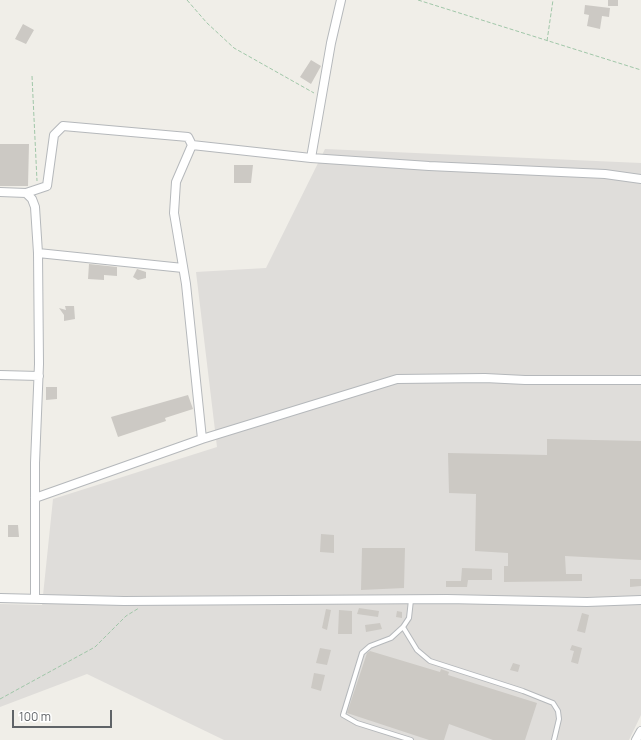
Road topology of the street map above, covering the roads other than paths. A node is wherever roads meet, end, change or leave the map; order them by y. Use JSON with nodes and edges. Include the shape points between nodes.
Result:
{"nodes":[{"id":1,"x":341,"y":0,"type":"edge"},
{"id":2,"x":192,"y":145,"type":"junction"},
{"id":3,"x":311,"y":158,"type":"junction"},
{"id":4,"x":641,"y":179,"type":"edge"},
{"id":5,"x":0,"y":192,"type":"edge"},
{"id":6,"x":26,"y":193,"type":"junction"},
{"id":7,"x":38,"y":253,"type":"junction"},
{"id":8,"x":183,"y":268,"type":"junction"},
{"id":9,"x":0,"y":375,"type":"edge"},
{"id":10,"x":39,"y":376,"type":"junction"},
{"id":11,"x":641,"y":380,"type":"edge"},
{"id":12,"x":202,"y":439,"type":"junction"},
{"id":13,"x":35,"y":498,"type":"junction"},
{"id":14,"x":0,"y":598,"type":"edge"},
{"id":15,"x":35,"y":598,"type":"junction"},
{"id":16,"x":411,"y":600,"type":"junction"},
{"id":17,"x":641,"y":600,"type":"edge"},
{"id":18,"x":403,"y":627,"type":"junction"},
{"id":19,"x":641,"y":731,"type":"edge"},
{"id":20,"x":411,"y":740,"type":"edge"},
{"id":21,"x":554,"y":740,"type":"edge"},
{"id":22,"x":636,"y":740,"type":"edge"}],
"edges":[{"from":1,"to":3,"type":"street"},
{"from":2,"to":3,"type":"street"},
{"from":2,"to":6,"type":"street","via":[[188,136],[63,126],[54,135],[47,186]]},
{"from":2,"to":8,"type":"street","via":[[176,182],[174,198],[176,232]]},
{"from":3,"to":4,"type":"street","via":[[605,174]]},
{"from":5,"to":6,"type":"street"},
{"from":6,"to":7,"type":"street","via":[[35,207]]},
{"from":7,"to":8,"type":"street"},
{"from":7,"to":10,"type":"street"},
{"from":8,"to":12,"type":"street"},
{"from":9,"to":10,"type":"street"},
{"from":10,"to":13,"type":"street"},
{"from":11,"to":12,"type":"street","via":[[397,379]]},
{"from":12,"to":13,"type":"street"},
{"from":13,"to":15,"type":"street"},
{"from":14,"to":15,"type":"street"},
{"from":15,"to":16,"type":"street","via":[[149,601]]},
{"from":16,"to":17,"type":"street"},
{"from":16,"to":18,"type":"lane","via":[[409,618]]},
{"from":18,"to":20,"type":"lane","via":[[391,638],[362,652],[343,715],[357,723]]},
{"from":18,"to":21,"type":"lane","via":[[417,650],[430,661],[553,703],[559,719]]},
{"from":19,"to":22,"type":"street"}]}
